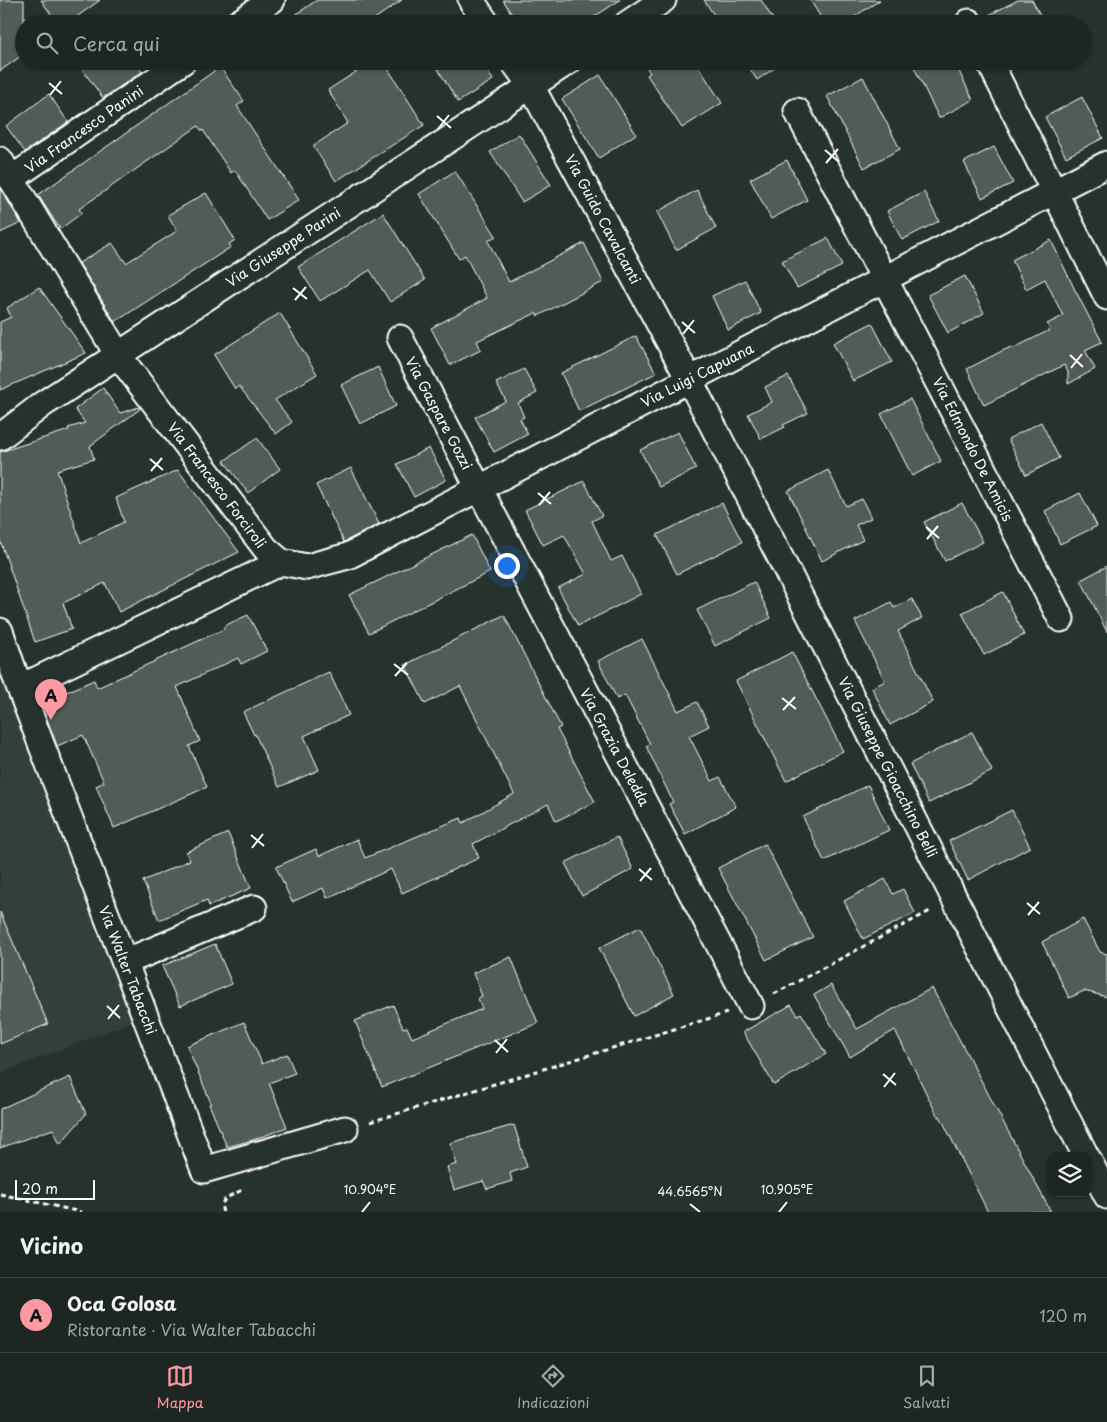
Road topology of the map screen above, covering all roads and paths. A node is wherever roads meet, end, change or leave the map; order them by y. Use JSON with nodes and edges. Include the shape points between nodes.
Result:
{"nodes":[{"id":1,"x":272,"y":0,"type":"edge"},
{"id":2,"x":471,"y":0,"type":"edge"},
{"id":3,"x":663,"y":0,"type":"edge"},
{"id":4,"x":250,"y":15,"type":"edge"},
{"id":5,"x":481,"y":15,"type":"edge"},
{"id":6,"x":640,"y":15,"type":"edge"},
{"id":7,"x":168,"y":70,"type":"edge"},
{"id":8,"x":519,"y":70,"type":"edge"},
{"id":9,"x":555,"y":70,"type":"edge"},
{"id":10,"x":994,"y":70,"type":"edge"},
{"id":11,"x":530,"y":86,"type":"junction"},
{"id":12,"x":797,"y":111,"type":"dead end"},
{"id":13,"x":1107,"y":164,"type":"edge"},
{"id":14,"x":4,"y":172,"type":"edge"},
{"id":15,"x":1054,"y":191,"type":"junction"},
{"id":16,"x":884,"y":279,"type":"junction"},
{"id":17,"x":1107,"y":298,"type":"edge"},
{"id":18,"x":400,"y":338,"type":"dead end"},
{"id":19,"x":118,"y":355,"type":"junction"},
{"id":20,"x":689,"y":379,"type":"junction"},
{"id":21,"x":0,"y":437,"type":"edge"},
{"id":22,"x":478,"y":488,"type":"junction"},
{"id":23,"x":281,"y":562,"type":"junction"},
{"id":24,"x":1061,"y":619,"type":"dead end"},
{"id":25,"x":0,"y":631,"type":"edge"},
{"id":26,"x":19,"y":686,"type":"junction"},
{"id":27,"x":955,"y":899,"type":"junction"},
{"id":28,"x":254,"y":908,"type":"dead end"},
{"id":29,"x":124,"y":962,"type":"junction"},
{"id":30,"x":751,"y":1006,"type":"junction"},
{"id":31,"x":345,"y":1129,"type":"joint"},
{"id":32,"x":1084,"y":1152,"type":"edge"},
{"id":33,"x":1092,"y":1168,"type":"edge"},
{"id":34,"x":0,"y":1194,"type":"edge"},
{"id":35,"x":1107,"y":1196,"type":"edge"},
{"id":36,"x":81,"y":1212,"type":"edge"}],
"edges":[{"from":1,"to":4,"type":"street"},
{"from":2,"to":5,"type":"street"},
{"from":3,"to":6,"type":"street"},
{"from":7,"to":14,"type":"street","name":"Via Francesco Panini"},
{"from":8,"to":11,"type":"street","name":"Via Guido Cavalcanti"},
{"from":9,"to":11,"type":"street","name":"Via Giuseppe Parini"},
{"from":10,"to":15,"type":"street"},
{"from":11,"to":19,"type":"street","name":"Via Giuseppe Parini"},
{"from":11,"to":20,"type":"street","name":"Via Guido Cavalcanti"},
{"from":12,"to":16,"type":"street","name":"Via Edmondo De Amicis"},
{"from":13,"to":15,"type":"street","name":"Via Luigi Capuana"},
{"from":14,"to":19,"type":"street","name":"Via Francesco Forciroli"},
{"from":15,"to":16,"type":"street","name":"Via Luigi Capuana"},
{"from":15,"to":17,"type":"street"},
{"from":16,"to":20,"type":"street","name":"Via Luigi Capuana"},
{"from":16,"to":24,"type":"street","name":"Via Edmondo De Amicis"},
{"from":18,"to":22,"type":"street","name":"Via Gaspare Gozzi"},
{"from":19,"to":21,"type":"street","name":"Via Giuseppe Parini","via":[[43,404]]},
{"from":19,"to":23,"type":"street","name":"Via Francesco Forciroli","via":[[266,549]]},
{"from":20,"to":22,"type":"street","name":"Via Luigi Capuana"},
{"from":20,"to":27,"type":"street","name":"Via Giuseppe Gioacchino Belli"},
{"from":22,"to":23,"type":"street","name":"Via Luigi Capuana","via":[[348,556],[307,567]]},
{"from":22,"to":30,"type":"street","name":"Via Grazia Deledda"},
{"from":23,"to":26,"type":"street"},
{"from":25,"to":26,"type":"street","name":"Via Walter Tabacchi"},
{"from":26,"to":29,"type":"street","name":"Via Walter Tabacchi"},
{"from":27,"to":30,"type":"path"},
{"from":27,"to":32,"type":"street","name":"Via Giuseppe Gioacchino Belli"},
{"from":28,"to":29,"type":"street"},
{"from":29,"to":31,"type":"street","name":"Via Walter Tabacchi","via":[[204,1170]]},
{"from":30,"to":31,"type":"path"},
{"from":33,"to":35,"type":"street"},
{"from":34,"to":36,"type":"path"}]}
